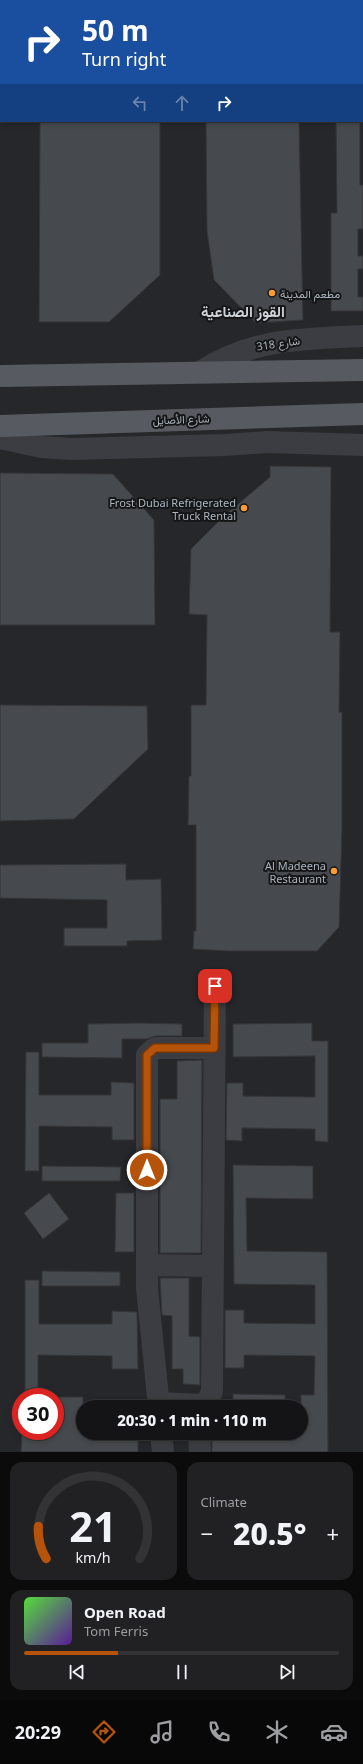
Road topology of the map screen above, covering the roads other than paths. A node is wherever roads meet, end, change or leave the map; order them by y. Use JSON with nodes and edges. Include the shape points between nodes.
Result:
{"nodes":[{"id":1,"x":363,"y":336,"type":"edge"},
{"id":2,"x":363,"y":370,"type":"edge"},
{"id":3,"x":200,"y":372,"type":"junction"},
{"id":4,"x":0,"y":376,"type":"edge"},
{"id":5,"x":363,"y":414,"type":"edge"},
{"id":6,"x":0,"y":426,"type":"edge"},
{"id":7,"x":0,"y":438,"type":"edge"},
{"id":8,"x":363,"y":445,"type":"edge"},
{"id":9,"x":215,"y":986,"type":"dead end"},
{"id":10,"x":214,"y":1048,"type":"junction"},
{"id":11,"x":147,"y":1265,"type":"junction"},
{"id":12,"x":213,"y":1266,"type":"junction"},
{"id":13,"x":158,"y":1400,"type":"edge"},
{"id":14,"x":208,"y":1400,"type":"edge"},
{"id":15,"x":162,"y":1440,"type":"edge"},
{"id":16,"x":199,"y":1440,"type":"edge"},
{"id":17,"x":163,"y":1452,"type":"edge"},
{"id":18,"x":200,"y":1452,"type":"edge"}],
"edges":[{"from":1,"to":3,"type":"street","name":"شارع 318","via":[[270,343],[233,353]]},
{"from":2,"to":3,"type":"main road"},
{"from":3,"to":4,"type":"main road"},
{"from":5,"to":6,"type":"main road","name":"شارع الأصايل"},
{"from":7,"to":8,"type":"street","via":[[41,447],[71,448],[267,442]]},
{"from":9,"to":10,"type":"street"},
{"from":10,"to":11,"type":"street","via":[[155,1048],[147,1055]]},
{"from":10,"to":12,"type":"street"},
{"from":11,"to":12,"type":"street"},
{"from":11,"to":13,"type":"street","via":[[148,1311]]},
{"from":12,"to":14,"type":"street","via":[[212,1391]]},
{"from":15,"to":17,"type":"street"},
{"from":16,"to":18,"type":"street"}]}
